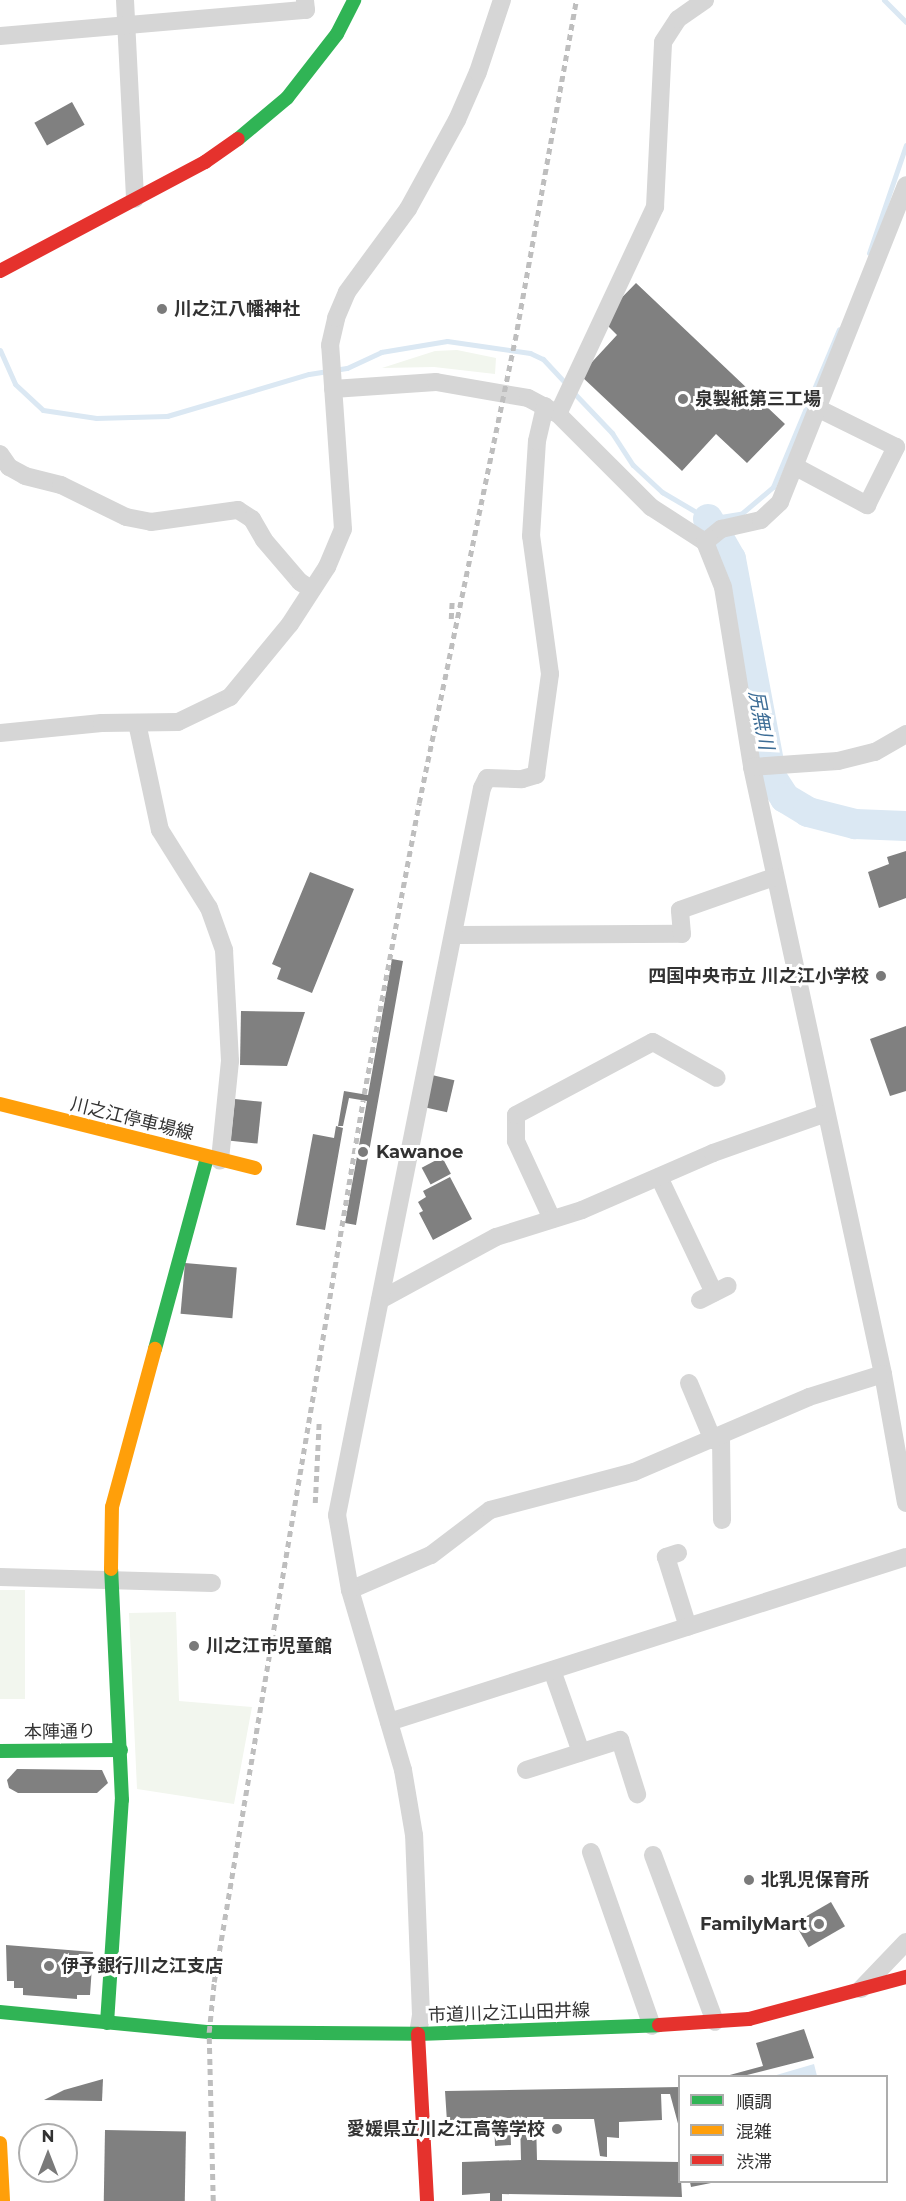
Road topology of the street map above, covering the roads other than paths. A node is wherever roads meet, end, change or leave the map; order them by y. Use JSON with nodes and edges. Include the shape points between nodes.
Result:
{"nodes":[{"id":1,"x":125,"y":0,"type":"edge"},
{"id":2,"x":305,"y":0,"type":"edge"},
{"id":3,"x":354,"y":0,"type":"edge"},
{"id":4,"x":502,"y":0,"type":"edge"},
{"id":5,"x":705,"y":0,"type":"edge"},
{"id":6,"x":215,"y":9,"type":"edge"},
{"id":7,"x":126,"y":25,"type":"junction"},
{"id":8,"x":0,"y":36,"type":"edge"},
{"id":9,"x":906,"y":185,"type":"edge"},
{"id":10,"x":135,"y":200,"type":"junction"},
{"id":11,"x":0,"y":272,"type":"edge"},
{"id":12,"x":333,"y":388,"type":"junction"},
{"id":13,"x":556,"y":407,"type":"junction"},
{"id":14,"x":819,"y":409,"type":"junction"},
{"id":15,"x":0,"y":454,"type":"edge"},
{"id":16,"x":796,"y":467,"type":"junction"},
{"id":17,"x":25,"y":476,"type":"junction"},
{"id":18,"x":0,"y":477,"type":"edge"},
{"id":19,"x":705,"y":542,"type":"junction"},
{"id":20,"x":311,"y":589,"type":"junction"},
{"id":21,"x":137,"y":723,"type":"junction"},
{"id":22,"x":0,"y":733,"type":"edge"},
{"id":23,"x":906,"y":734,"type":"edge"},
{"id":24,"x":752,"y":767,"type":"junction"},
{"id":25,"x":774,"y":877,"type":"junction"},
{"id":26,"x":456,"y":935,"type":"junction"},
{"id":27,"x":717,"y":1078,"type":"dead end"},
{"id":28,"x":0,"y":1104,"type":"edge"},
{"id":29,"x":824,"y":1114,"type":"junction"},
{"id":30,"x":214,"y":1159,"type":"junction"},
{"id":31,"x":255,"y":1168,"type":"dead end"},
{"id":32,"x":659,"y":1177,"type":"junction"},
{"id":33,"x":552,"y":1219,"type":"junction"},
{"id":34,"x":714,"y":1293,"type":"dead end"},
{"id":35,"x":380,"y":1300,"type":"junction"},
{"id":36,"x":883,"y":1374,"type":"junction"},
{"id":37,"x":688,"y":1383,"type":"dead end"},
{"id":38,"x":717,"y":1438,"type":"junction"},
{"id":39,"x":906,"y":1503,"type":"edge"},
{"id":40,"x":722,"y":1520,"type":"dead end"},
{"id":41,"x":678,"y":1553,"type":"dead end"},
{"id":42,"x":906,"y":1557,"type":"edge"},
{"id":43,"x":0,"y":1577,"type":"edge"},
{"id":44,"x":111,"y":1579,"type":"junction"},
{"id":45,"x":212,"y":1583,"type":"dead end"},
{"id":46,"x":350,"y":1590,"type":"junction"},
{"id":47,"x":688,"y":1627,"type":"junction"},
{"id":48,"x":553,"y":1672,"type":"junction"},
{"id":49,"x":389,"y":1722,"type":"junction"},
{"id":50,"x":121,"y":1749,"type":"junction"},
{"id":51,"x":0,"y":1751,"type":"edge"},
{"id":52,"x":581,"y":1752,"type":"junction"},
{"id":53,"x":526,"y":1770,"type":"dead end"},
{"id":54,"x":637,"y":1794,"type":"dead end"},
{"id":55,"x":591,"y":1852,"type":"dead end"},
{"id":56,"x":653,"y":1855,"type":"dead end"},
{"id":57,"x":906,"y":1942,"type":"edge"},
{"id":58,"x":906,"y":1977,"type":"edge"},
{"id":59,"x":860,"y":1991,"type":"junction"},
{"id":60,"x":0,"y":2012,"type":"edge"},
{"id":61,"x":715,"y":2022,"type":"junction"},
{"id":62,"x":107,"y":2023,"type":"junction"},
{"id":63,"x":652,"y":2026,"type":"junction"},
{"id":64,"x":418,"y":2034,"type":"junction"},
{"id":65,"x":0,"y":2143,"type":"edge"},
{"id":66,"x":3,"y":2201,"type":"edge"},
{"id":67,"x":427,"y":2201,"type":"edge"}],
"edges":[{"from":1,"to":7,"type":"street"},
{"from":2,"to":6,"type":"street","via":[[306,10]]},
{"from":3,"to":10,"type":"main road","via":[[337,34],[316,63],[270,114],[205,162]]},
{"from":4,"to":12,"type":"street","via":[[457,120],[408,209],[347,292],[330,345]]},
{"from":5,"to":13,"type":"street","via":[[678,19],[663,42],[655,207],[573,382]]},
{"from":6,"to":7,"type":"street"},
{"from":7,"to":8,"type":"street"},
{"from":7,"to":10,"type":"street"},
{"from":9,"to":14,"type":"street"},
{"from":10,"to":11,"type":"main road"},
{"from":12,"to":13,"type":"street","via":[[436,382],[504,392]]},
{"from":12,"to":20,"type":"street","via":[[342,529],[340,544]]},
{"from":13,"to":19,"type":"street","via":[[651,507]]},
{"from":13,"to":26,"type":"street","via":[[537,441],[531,536],[550,674],[536,775],[522,779],[487,778]]},
{"from":14,"to":16,"type":"street"},
{"from":14,"to":16,"type":"street","via":[[896,447],[867,505]]},
{"from":15,"to":17,"type":"street","via":[[9,467]]},
{"from":16,"to":19,"type":"street","via":[[780,502],[761,520],[722,529]]},
{"from":17,"to":18,"type":"street"},
{"from":17,"to":20,"type":"street","via":[[61,485],[126,517],[152,522],[238,510],[252,519],[271,548]]},
{"from":19,"to":24,"type":"street","via":[[723,587]]},
{"from":20,"to":21,"type":"street","via":[[290,624],[230,697],[178,722]]},
{"from":21,"to":22,"type":"street"},
{"from":21,"to":30,"type":"street","via":[[160,830],[209,908],[224,950],[230,1061]]},
{"from":23,"to":24,"type":"street","via":[[875,752],[786,767]]},
{"from":24,"to":25,"type":"street"},
{"from":25,"to":26,"type":"street","via":[[680,910],[682,934]]},
{"from":25,"to":29,"type":"street"},
{"from":26,"to":35,"type":"street"},
{"from":27,"to":33,"type":"street","via":[[653,1042],[516,1114],[516,1141]]},
{"from":28,"to":30,"type":"main road","name":"川之江停車場線"},
{"from":29,"to":32,"type":"street","via":[[713,1153]]},
{"from":29,"to":36,"type":"street"},
{"from":30,"to":31,"type":"main road","name":"川之江停車場線"},
{"from":30,"to":44,"type":"main road","via":[[118,1478],[112,1507]]},
{"from":32,"to":33,"type":"street"},
{"from":32,"to":34,"type":"street"},
{"from":33,"to":35,"type":"street","via":[[476,1245]]},
{"from":35,"to":46,"type":"street","via":[[337,1515]]},
{"from":36,"to":38,"type":"street","via":[[808,1397]]},
{"from":36,"to":39,"type":"street"},
{"from":37,"to":38,"type":"street"},
{"from":38,"to":40,"type":"street"},
{"from":38,"to":46,"type":"street","via":[[634,1472],[490,1510],[431,1555]]},
{"from":41,"to":47,"type":"street","via":[[666,1557]]},
{"from":42,"to":47,"type":"street"},
{"from":43,"to":44,"type":"street"},
{"from":44,"to":45,"type":"street"},
{"from":44,"to":50,"type":"main road"},
{"from":46,"to":49,"type":"street"},
{"from":47,"to":48,"type":"street"},
{"from":48,"to":49,"type":"street"},
{"from":48,"to":52,"type":"street"},
{"from":49,"to":64,"type":"street","via":[[414,1835],[421,2015]]},
{"from":50,"to":51,"type":"main road","name":"本陣通り"},
{"from":50,"to":62,"type":"main road","via":[[122,1800]]},
{"from":52,"to":53,"type":"street"},
{"from":52,"to":54,"type":"street","via":[[620,1740]]},
{"from":55,"to":63,"type":"street"},
{"from":56,"to":61,"type":"street"},
{"from":57,"to":59,"type":"street"},
{"from":58,"to":59,"type":"main road","name":"市道川之江山田井線"},
{"from":59,"to":61,"type":"main road","name":"市道川之江山田井線","via":[[783,2012]]},
{"from":60,"to":62,"type":"main road","name":"市道川之江山田井線"},
{"from":61,"to":63,"type":"main road","name":"市道川之江山田井線"},
{"from":62,"to":64,"type":"main road","name":"市道川之江山田井線","via":[[209,2031]]},
{"from":63,"to":64,"type":"main road","name":"市道川之江山田井線"},
{"from":64,"to":67,"type":"main road"},
{"from":65,"to":66,"type":"main road"}]}
